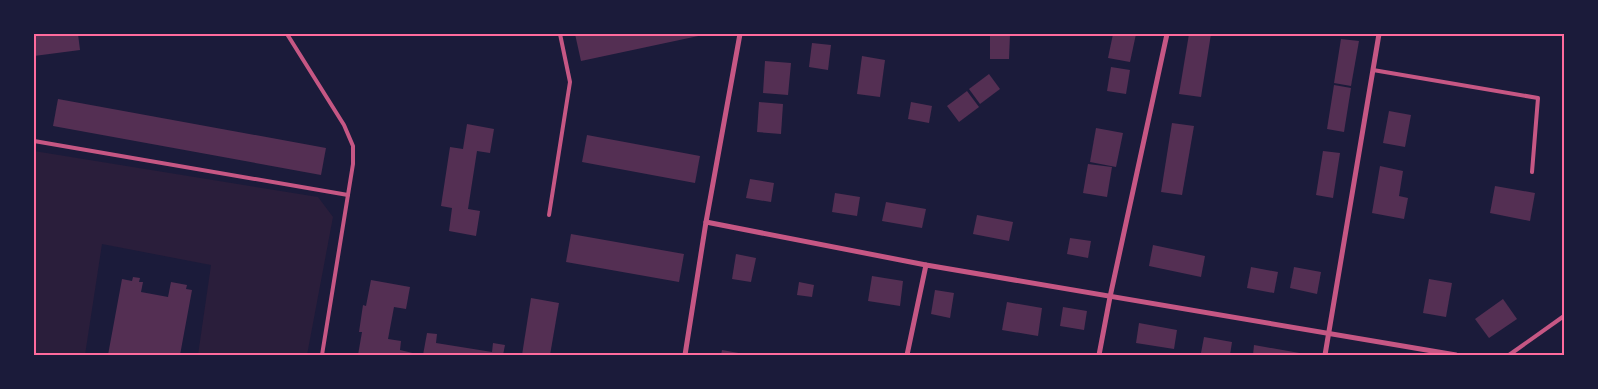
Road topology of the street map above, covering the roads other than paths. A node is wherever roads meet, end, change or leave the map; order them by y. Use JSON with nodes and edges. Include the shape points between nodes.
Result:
{"nodes":[{"id":1,"x":287,"y":34,"type":"edge"},
{"id":2,"x":560,"y":34,"type":"edge"},
{"id":3,"x":740,"y":34,"type":"edge"},
{"id":4,"x":1167,"y":34,"type":"edge"},
{"id":5,"x":1380,"y":34,"type":"edge"},
{"id":6,"x":1373,"y":70,"type":"junction"},
{"id":7,"x":34,"y":141,"type":"edge"},
{"id":8,"x":1532,"y":172,"type":"dead end"},
{"id":9,"x":348,"y":195,"type":"junction"},
{"id":10,"x":549,"y":215,"type":"dead end"},
{"id":11,"x":706,"y":222,"type":"junction"},
{"id":12,"x":926,"y":266,"type":"junction"},
{"id":13,"x":1110,"y":297,"type":"junction"},
{"id":14,"x":1564,"y":316,"type":"edge"},
{"id":15,"x":1329,"y":334,"type":"junction"},
{"id":16,"x":322,"y":355,"type":"edge"},
{"id":17,"x":686,"y":355,"type":"edge"},
{"id":18,"x":907,"y":355,"type":"edge"},
{"id":19,"x":1099,"y":355,"type":"edge"},
{"id":20,"x":1325,"y":355,"type":"edge"},
{"id":21,"x":1456,"y":355,"type":"edge"},
{"id":22,"x":1509,"y":355,"type":"edge"}],
"edges":[{"from":1,"to":9,"type":"lane","via":[[344,125],[353,146]]},
{"from":2,"to":10,"type":"lane","via":[[570,82]]},
{"from":3,"to":11,"type":"street"},
{"from":4,"to":13,"type":"street"},
{"from":5,"to":6,"type":"street"},
{"from":6,"to":8,"type":"lane","via":[[1538,98]]},
{"from":6,"to":15,"type":"street"},
{"from":7,"to":9,"type":"lane"},
{"from":9,"to":16,"type":"lane"},
{"from":11,"to":12,"type":"street"},
{"from":11,"to":17,"type":"street"},
{"from":12,"to":13,"type":"street"},
{"from":12,"to":18,"type":"street"},
{"from":13,"to":15,"type":"street"},
{"from":13,"to":19,"type":"street"},
{"from":14,"to":22,"type":"lane"},
{"from":15,"to":20,"type":"street"},
{"from":15,"to":21,"type":"street"}]}
